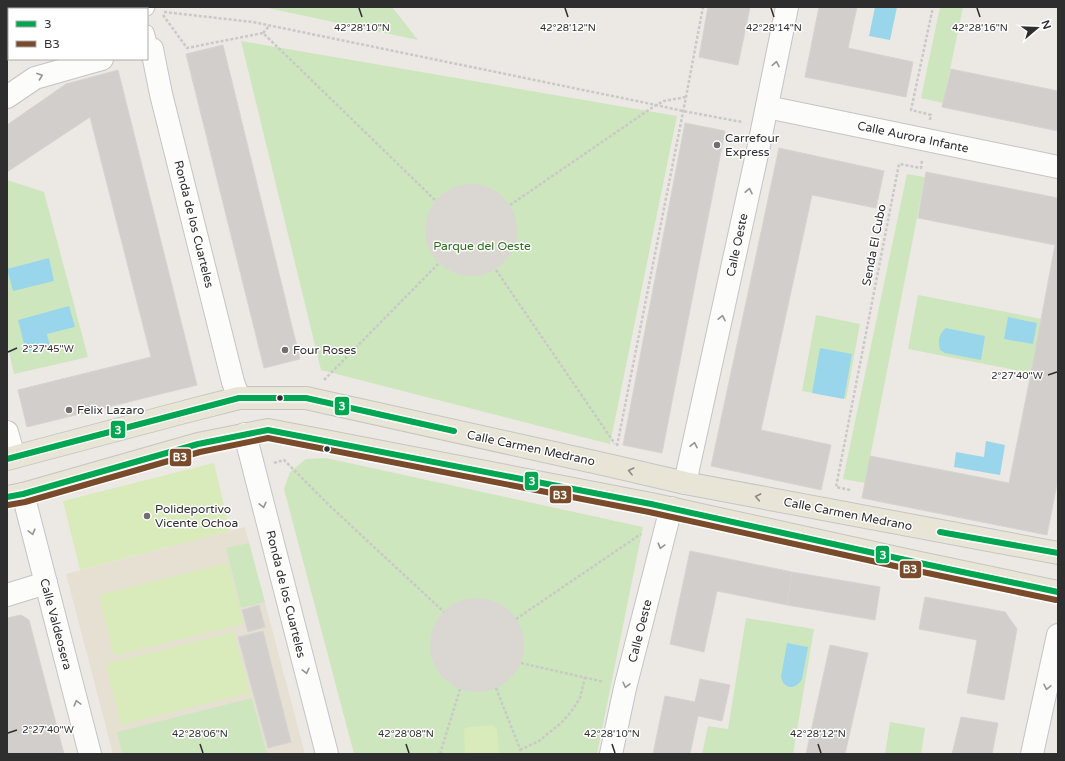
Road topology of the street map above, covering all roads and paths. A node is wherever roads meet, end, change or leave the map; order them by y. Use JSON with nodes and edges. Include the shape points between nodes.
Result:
{"nodes":[{"id":1,"x":703,"y":7,"type":"edge"},
{"id":2,"x":787,"y":7,"type":"edge"},
{"id":3,"x":933,"y":7,"type":"edge"},
{"id":4,"x":269,"y":26,"type":"junction"},
{"id":5,"x":263,"y":33,"type":"junction"},
{"id":6,"x":149,"y":43,"type":"edge"},
{"id":7,"x":99,"y":60,"type":"edge"},
{"id":8,"x":7,"y":97,"type":"edge"},
{"id":9,"x":686,"y":97,"type":"junction"},
{"id":10,"x":656,"y":105,"type":"junction"},
{"id":11,"x":683,"y":111,"type":"junction"},
{"id":12,"x":765,"y":116,"type":"junction"},
{"id":13,"x":926,"y":139,"type":"junction"},
{"id":14,"x":1058,"y":166,"type":"edge"},
{"id":15,"x":435,"y":200,"type":"dead end"},
{"id":16,"x":510,"y":205,"type":"dead end"},
{"id":17,"x":439,"y":263,"type":"dead end"},
{"id":18,"x":496,"y":270,"type":"dead end"},
{"id":19,"x":239,"y":398,"type":"junction"},
{"id":20,"x":306,"y":398,"type":"junction"},
{"id":21,"x":7,"y":432,"type":"edge"},
{"id":22,"x":245,"y":434,"type":"junction"},
{"id":23,"x":614,"y":456,"type":"junction"},
{"id":24,"x":10,"y":458,"type":"edge"},
{"id":25,"x":254,"y":467,"type":"junction"},
{"id":26,"x":685,"y":483,"type":"junction"},
{"id":27,"x":15,"y":495,"type":"edge"},
{"id":28,"x":671,"y":508,"type":"junction"},
{"id":29,"x":851,"y":515,"type":"junction"},
{"id":30,"x":642,"y":534,"type":"dead end"},
{"id":31,"x":1058,"y":553,"type":"edge"},
{"id":32,"x":46,"y":583,"type":"junction"},
{"id":33,"x":1058,"y":592,"type":"edge"},
{"id":34,"x":7,"y":594,"type":"edge"},
{"id":35,"x":444,"y":612,"type":"dead end"},
{"id":36,"x":516,"y":619,"type":"dead end"},
{"id":37,"x":1058,"y":635,"type":"edge"},
{"id":38,"x":521,"y":662,"type":"dead end"},
{"id":39,"x":585,"y":677,"type":"junction"},
{"id":40,"x":460,"y":688,"type":"dead end"},
{"id":41,"x":496,"y":688,"type":"dead end"},
{"id":42,"x":625,"y":688,"type":"junction"},
{"id":43,"x":520,"y":750,"type":"junction"},
{"id":44,"x":90,"y":754,"type":"edge"},
{"id":45,"x":327,"y":754,"type":"edge"},
{"id":46,"x":440,"y":754,"type":"edge"},
{"id":47,"x":522,"y":754,"type":"edge"},
{"id":48,"x":611,"y":754,"type":"edge"},
{"id":49,"x":1032,"y":754,"type":"edge"}],
"edges":[{"from":1,"to":9,"type":"path"},
{"from":12,"to":2,"type":"street","name":"Calle Oeste","one_way":true},
{"from":3,"to":13,"type":"path","name":"Senda El Cubo","via":[[911,110],[931,115]]},
{"from":4,"to":5,"type":"path"},
{"from":4,"to":5,"type":"path","via":[[161,12],[187,48]]},
{"from":4,"to":10,"type":"path"},
{"from":5,"to":15,"type":"path"},
{"from":6,"to":19,"type":"street","name":"Ronda de los Cuarteles"},
{"from":8,"to":7,"type":"street","one_way":true,"via":[[36,78]]},
{"from":9,"to":10,"type":"path"},
{"from":9,"to":11,"type":"path"},
{"from":10,"to":11,"type":"path"},
{"from":10,"to":16,"type":"path"},
{"from":11,"to":12,"type":"path"},
{"from":11,"to":23,"type":"path"},
{"from":12,"to":13,"type":"street","name":"Calle Aurora Infante"},
{"from":26,"to":12,"type":"street","name":"Calle Oeste","one_way":true},
{"from":13,"to":14,"type":"street","name":"Calle Aurora Infante"},
{"from":13,"to":29,"type":"path","name":"Senda El Cubo","via":[[921,168],[899,164],[836,487],[855,491]]},
{"from":17,"to":20,"type":"path"},
{"from":18,"to":23,"type":"path"},
{"from":19,"to":20,"type":"main road","name":"Calle Carmen Medrano"},
{"from":19,"to":24,"type":"main road","name":"Calle Carmen Medrano"},
{"from":20,"to":23,"type":"main road","name":"Calle Carmen Medrano"},
{"from":21,"to":24,"type":"street"},
{"from":22,"to":25,"type":"street","name":"Ronda de los Cuarteles"},
{"from":22,"to":27,"type":"main road","via":[[198,444]]},
{"from":22,"to":28,"type":"main road","via":[[268,430]]},
{"from":26,"to":23,"type":"main road","name":"Calle Carmen Medrano","one_way":true},
{"from":25,"to":35,"type":"path","via":[[284,460]]},
{"from":25,"to":45,"type":"street","name":"Ronda de los Cuarteles","one_way":true},
{"from":29,"to":26,"type":"main road","name":"Calle Carmen Medrano","one_way":true},
{"from":27,"to":32,"type":"street","name":"Calle Valdeosera","one_way":true},
{"from":28,"to":33,"type":"main road"},
{"from":28,"to":42,"type":"street","name":"Calle Oeste","one_way":true},
{"from":29,"to":31,"type":"main road","name":"Calle Carmen Medrano"},
{"from":30,"to":36,"type":"path"},
{"from":32,"to":34,"type":"street"},
{"from":44,"to":32,"type":"street","name":"Calle Valdeosera","one_way":true},
{"from":37,"to":49,"type":"street","one_way":true},
{"from":38,"to":39,"type":"path"},
{"from":39,"to":42,"type":"path"},
{"from":39,"to":43,"type":"path","via":[[580,698],[571,712],[539,741]]},
{"from":40,"to":46,"type":"path"},
{"from":41,"to":43,"type":"path"},
{"from":42,"to":48,"type":"street","name":"Calle Oeste"},
{"from":43,"to":47,"type":"path"}]}
